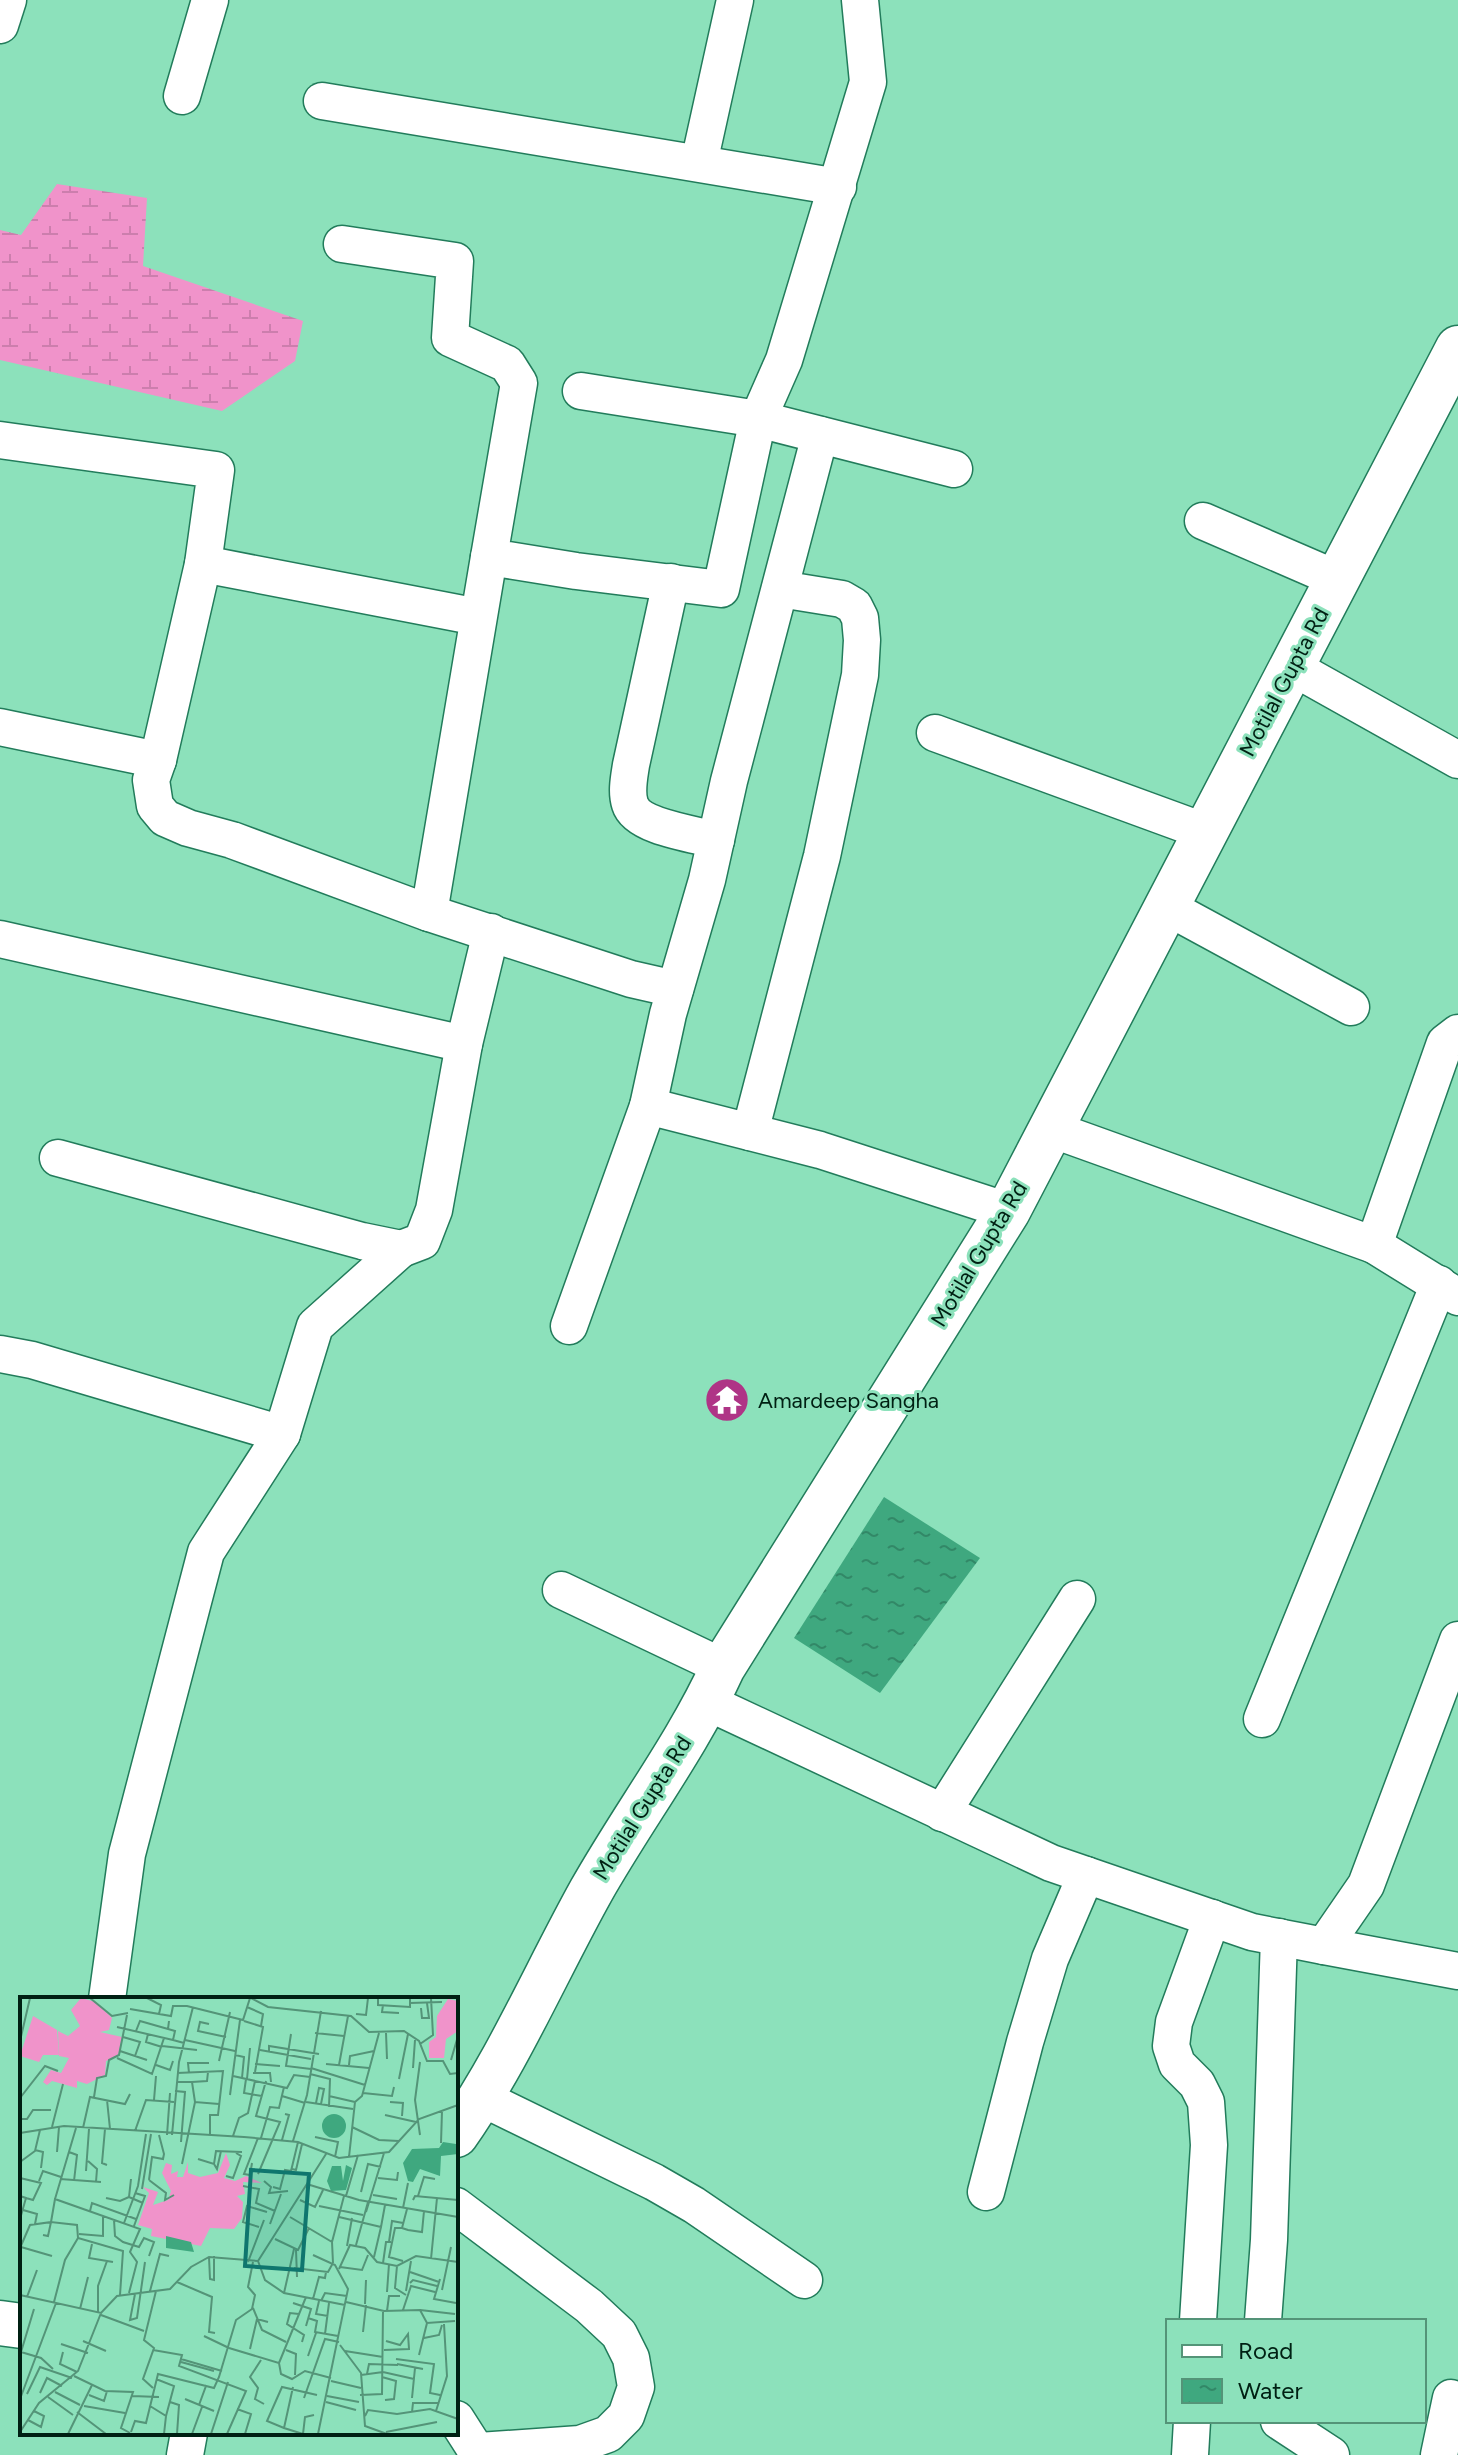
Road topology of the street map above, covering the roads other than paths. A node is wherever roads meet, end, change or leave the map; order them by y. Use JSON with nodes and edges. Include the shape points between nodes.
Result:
{"nodes":[{"id":1,"x":8,"y":0,"type":"edge"},
{"id":2,"x":210,"y":0,"type":"edge"},
{"id":3,"x":735,"y":0,"type":"edge"},
{"id":4,"x":860,"y":0,"type":"edge"},
{"id":5,"x":0,"y":25,"type":"edge"},
{"id":6,"x":182,"y":96,"type":"dead end"},
{"id":7,"x":322,"y":101,"type":"dead end"},
{"id":8,"x":699,"y":163,"type":"junction"},
{"id":9,"x":838,"y":187,"type":"junction"},
{"id":10,"x":342,"y":244,"type":"dead end"},
{"id":11,"x":1458,"y":348,"type":"edge"},
{"id":12,"x":581,"y":391,"type":"dead end"},
{"id":13,"x":758,"y":419,"type":"junction"},
{"id":14,"x":820,"y":435,"type":"junction"},
{"id":15,"x":0,"y":440,"type":"edge"},
{"id":16,"x":954,"y":469,"type":"dead end"},
{"id":17,"x":1203,"y":521,"type":"dead end"},
{"id":18,"x":489,"y":557,"type":"junction"},
{"id":19,"x":203,"y":564,"type":"junction"},
{"id":20,"x":1337,"y":579,"type":"junction"},
{"id":21,"x":671,"y":582,"type":"junction"},
{"id":22,"x":780,"y":589,"type":"junction"},
{"id":23,"x":478,"y":617,"type":"junction"},
{"id":24,"x":1292,"y":667,"type":"junction"},
{"id":25,"x":0,"y":727,"type":"edge"},
{"id":26,"x":935,"y":733,"type":"dead end"},
{"id":27,"x":158,"y":760,"type":"junction"},
{"id":28,"x":1458,"y":760,"type":"edge"},
{"id":29,"x":1206,"y":832,"type":"junction"},
{"id":30,"x":716,"y":840,"type":"junction"},
{"id":31,"x":1167,"y":907,"type":"junction"},
{"id":32,"x":429,"y":913,"type":"junction"},
{"id":33,"x":491,"y":932,"type":"junction"},
{"id":34,"x":0,"y":939,"type":"edge"},
{"id":35,"x":675,"y":989,"type":"junction"},
{"id":36,"x":1351,"y":1007,"type":"dead end"},
{"id":37,"x":1458,"y":1033,"type":"edge"},
{"id":38,"x":464,"y":1044,"type":"junction"},
{"id":39,"x":1446,"y":1082,"type":"edge"},
{"id":40,"x":648,"y":1106,"type":"junction"},
{"id":41,"x":1051,"y":1129,"type":"junction"},
{"id":42,"x":750,"y":1132,"type":"junction"},
{"id":43,"x":58,"y":1158,"type":"dead end"},
{"id":44,"x":1008,"y":1211,"type":"junction"},
{"id":45,"x":1374,"y":1245,"type":"junction"},
{"id":46,"x":401,"y":1249,"type":"junction"},
{"id":47,"x":1449,"y":1290,"type":"edge"},
{"id":48,"x":569,"y":1326,"type":"dead end"},
{"id":49,"x":0,"y":1354,"type":"edge"},
{"id":50,"x":282,"y":1434,"type":"junction"},
{"id":51,"x":561,"y":1590,"type":"dead end"},
{"id":52,"x":1077,"y":1599,"type":"dead end"},
{"id":53,"x":1458,"y":1640,"type":"edge"},
{"id":54,"x":715,"y":1684,"type":"junction"},
{"id":55,"x":1262,"y":1719,"type":"dead end"},
{"id":56,"x":942,"y":1813,"type":"junction"},
{"id":57,"x":1086,"y":1875,"type":"junction"},
{"id":58,"x":1212,"y":1918,"type":"junction"},
{"id":59,"x":1279,"y":1937,"type":"junction"},
{"id":60,"x":1324,"y":1946,"type":"junction"},
{"id":61,"x":1458,"y":1971,"type":"edge"},
{"id":62,"x":107,"y":1997,"type":"edge"},
{"id":63,"x":482,"y":2098,"type":"junction"},
{"id":64,"x":458,"y":2132,"type":"edge"},
{"id":65,"x":986,"y":2192,"type":"dead end"},
{"id":66,"x":458,"y":2208,"type":"edge"},
{"id":67,"x":804,"y":2280,"type":"dead end"},
{"id":68,"x":1198,"y":2319,"type":"edge"},
{"id":69,"x":1263,"y":2319,"type":"edge"},
{"id":70,"x":0,"y":2323,"type":"edge"},
{"id":71,"x":20,"y":2326,"type":"edge"},
{"id":72,"x":1444,"y":2398,"type":"edge"},
{"id":73,"x":458,"y":2422,"type":"edge"},
{"id":74,"x":1192,"y":2423,"type":"edge"},
{"id":75,"x":1282,"y":2423,"type":"edge"},
{"id":76,"x":189,"y":2435,"type":"edge"},
{"id":77,"x":479,"y":2453,"type":"edge"},
{"id":78,"x":185,"y":2455,"type":"edge"},
{"id":79,"x":1190,"y":2455,"type":"edge"},
{"id":80,"x":1331,"y":2455,"type":"edge"},
{"id":81,"x":1439,"y":2455,"type":"edge"}],
"edges":[{"from":1,"to":5,"type":"street"},
{"from":2,"to":6,"type":"street"},
{"from":3,"to":8,"type":"street"},
{"from":4,"to":9,"type":"street","via":[[868,82]]},
{"from":7,"to":8,"type":"street"},
{"from":8,"to":9,"type":"street"},
{"from":9,"to":13,"type":"street","via":[[784,360]]},
{"from":10,"to":18,"type":"street","via":[[455,261],[450,338],[507,364],[519,383]]},
{"from":11,"to":20,"type":"street","name":"Motilal Gupta Rd"},
{"from":12,"to":13,"type":"street"},
{"from":13,"to":14,"type":"street"},
{"from":13,"to":21,"type":"street","via":[[721,589]]},
{"from":14,"to":16,"type":"street"},
{"from":14,"to":22,"type":"street"},
{"from":15,"to":19,"type":"street","via":[[216,470]]},
{"from":17,"to":20,"type":"street"},
{"from":18,"to":21,"type":"street"},
{"from":18,"to":23,"type":"street"},
{"from":19,"to":23,"type":"street"},
{"from":19,"to":27,"type":"street"},
{"from":20,"to":24,"type":"street","name":"Motilal Gupta Rd"},
{"from":21,"to":30,"type":"street","via":[[631,765],[630,807],[640,819]]},
{"from":22,"to":30,"type":"street"},
{"from":22,"to":42,"type":"street","via":[[842,599],[854,606],[862,640],[860,675],[822,856]]},
{"from":23,"to":32,"type":"street"},
{"from":24,"to":28,"type":"street"},
{"from":24,"to":29,"type":"street","name":"Motilal Gupta Rd"},
{"from":25,"to":27,"type":"street"},
{"from":26,"to":29,"type":"street"},
{"from":27,"to":32,"type":"street","via":[[152,794],[165,818]]},
{"from":29,"to":31,"type":"street","name":"Motilal Gupta Rd"},
{"from":30,"to":35,"type":"street"},
{"from":31,"to":36,"type":"street"},
{"from":31,"to":41,"type":"street","name":"Motilal Gupta Rd"},
{"from":32,"to":33,"type":"street"},
{"from":33,"to":35,"type":"street"},
{"from":33,"to":38,"type":"street"},
{"from":34,"to":38,"type":"street"},
{"from":35,"to":40,"type":"street"},
{"from":37,"to":39,"type":"street","via":[[1445,1043]]},
{"from":38,"to":46,"type":"street","via":[[434,1210],[422,1241]]},
{"from":39,"to":45,"type":"street"},
{"from":40,"to":42,"type":"street"},
{"from":40,"to":48,"type":"street"},
{"from":41,"to":44,"type":"street","name":"Motilal Gupta Rd"},
{"from":41,"to":45,"type":"street"},
{"from":42,"to":44,"type":"street"},
{"from":43,"to":46,"type":"street"},
{"from":44,"to":54,"type":"street","name":"Motilal Gupta Rd"},
{"from":45,"to":47,"type":"street"},
{"from":46,"to":50,"type":"street","via":[[315,1326]]},
{"from":47,"to":55,"type":"street"},
{"from":49,"to":50,"type":"street"},
{"from":50,"to":62,"type":"street","via":[[206,1552],[127,1854]]},
{"from":51,"to":54,"type":"street"},
{"from":52,"to":56,"type":"street"},
{"from":53,"to":60,"type":"street","via":[[1366,1885]]},
{"from":54,"to":56,"type":"street"},
{"from":54,"to":63,"type":"street","name":"Motilal Gupta Rd","via":[[592,1889]]},
{"from":56,"to":57,"type":"street"},
{"from":57,"to":58,"type":"street"},
{"from":57,"to":65,"type":"street","via":[[1050,1959]]},
{"from":58,"to":59,"type":"street"},
{"from":58,"to":68,"type":"street","via":[[1174,2022],[1171,2046],[1177,2064],[1206,2102],[1209,2145]]},
{"from":59,"to":60,"type":"street"},
{"from":59,"to":69,"type":"street"},
{"from":60,"to":61,"type":"street"},
{"from":63,"to":64,"type":"street","name":"Motilal Gupta Rd"},
{"from":63,"to":67,"type":"street","via":[[654,2182]]},
{"from":66,"to":77,"type":"street","via":[[619,2334],[631,2358],[636,2387],[626,2416],[608,2434],[580,2444]]},
{"from":70,"to":71,"type":"street"},
{"from":72,"to":81,"type":"street"},
{"from":73,"to":77,"type":"street"},
{"from":74,"to":79,"type":"street"},
{"from":75,"to":80,"type":"street"},
{"from":76,"to":78,"type":"street"}]}
